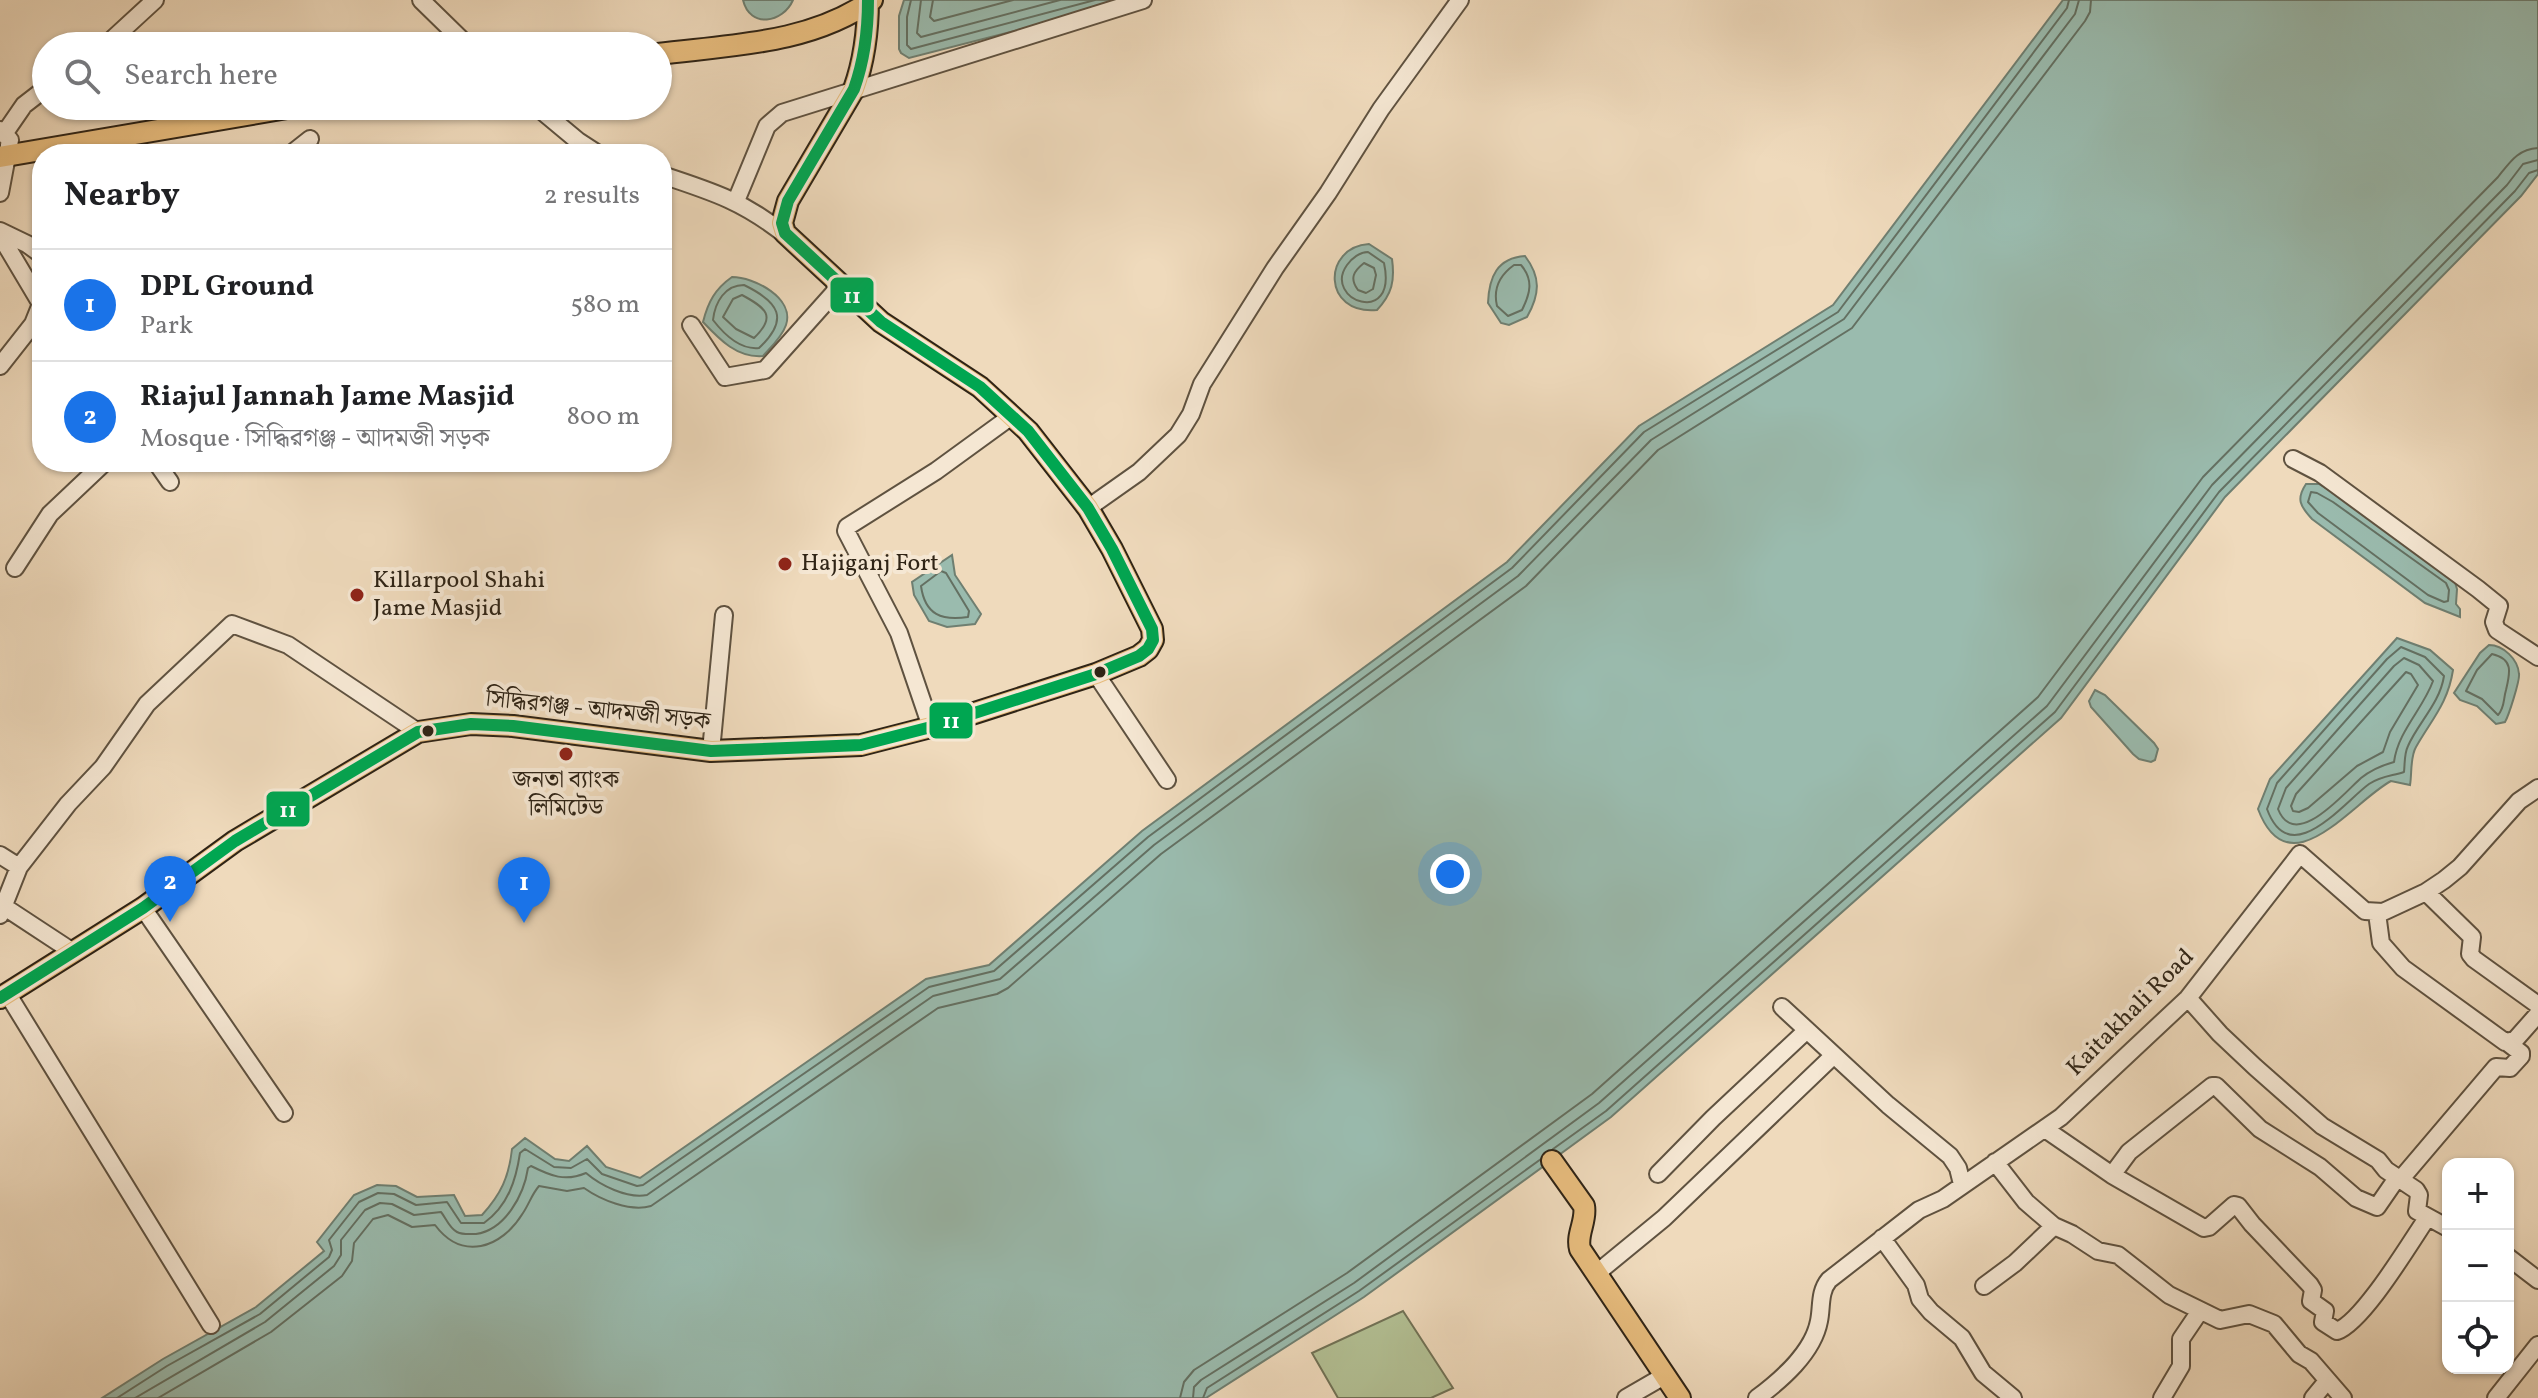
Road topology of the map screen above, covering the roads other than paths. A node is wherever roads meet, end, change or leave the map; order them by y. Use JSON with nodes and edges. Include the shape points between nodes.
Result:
{"nodes":[{"id":1,"x":155,"y":0,"type":"edge"},
{"id":2,"x":421,"y":0,"type":"edge"},
{"id":3,"x":1143,"y":0,"type":"edge"},
{"id":4,"x":1460,"y":0,"type":"edge"},
{"id":5,"x":869,"y":1,"type":"edge"},
{"id":6,"x":120,"y":32,"type":"edge"},
{"id":7,"x":454,"y":32,"type":"edge"},
{"id":8,"x":672,"y":52,"type":"edge"},
{"id":9,"x":854,"y":89,"type":"junction"},
{"id":10,"x":32,"y":99,"type":"edge"},
{"id":11,"x":216,"y":120,"type":"edge"},
{"id":12,"x":553,"y":120,"type":"edge"},
{"id":13,"x":2,"y":132,"type":"edge"},
{"id":14,"x":310,"y":139,"type":"dead end"},
{"id":15,"x":74,"y":144,"type":"edge"},
{"id":16,"x":304,"y":144,"type":"edge"},
{"id":17,"x":583,"y":144,"type":"edge"},
{"id":18,"x":32,"y":151,"type":"edge"},
{"id":19,"x":3,"y":156,"type":"edge"},
{"id":20,"x":672,"y":179,"type":"edge"},
{"id":21,"x":0,"y":193,"type":"edge"},
{"id":22,"x":736,"y":201,"type":"junction"},
{"id":23,"x":0,"y":233,"type":"edge"},
{"id":24,"x":788,"y":237,"type":"junction"},
{"id":25,"x":32,"y":248,"type":"edge"},
{"id":26,"x":840,"y":286,"type":"junction"},
{"id":27,"x":32,"y":288,"type":"edge"},
{"id":28,"x":691,"y":325,"type":"dead end"},
{"id":29,"x":32,"y":333,"type":"edge"},
{"id":30,"x":0,"y":366,"type":"edge"},
{"id":31,"x":1013,"y":415,"type":"junction"},
{"id":32,"x":2293,"y":459,"type":"dead end"},
{"id":33,"x":94,"y":472,"type":"edge"},
{"id":34,"x":163,"y":472,"type":"edge"},
{"id":35,"x":170,"y":482,"type":"dead end"},
{"id":36,"x":1088,"y":508,"type":"junction"},
{"id":37,"x":15,"y":568,"type":"dead end"},
{"id":38,"x":724,"y":615,"type":"dead end"},
{"id":39,"x":2538,"y":657,"type":"edge"},
{"id":40,"x":1096,"y":674,"type":"junction"},
{"id":41,"x":931,"y":727,"type":"junction"},
{"id":42,"x":418,"y":732,"type":"junction"},
{"id":43,"x":711,"y":751,"type":"junction"},
{"id":44,"x":1167,"y":780,"type":"dead end"},
{"id":45,"x":2538,"y":788,"type":"edge"},
{"id":46,"x":0,"y":855,"type":"edge"},
{"id":47,"x":19,"y":867,"type":"junction"},
{"id":48,"x":2426,"y":892,"type":"junction"},
{"id":49,"x":143,"y":908,"type":"junction"},
{"id":50,"x":2,"y":911,"type":"edge"},
{"id":51,"x":2377,"y":913,"type":"junction"},
{"id":52,"x":73,"y":952,"type":"junction"},
{"id":53,"x":3,"y":996,"type":"edge"},
{"id":54,"x":2188,"y":998,"type":"junction"},
{"id":55,"x":2538,"y":1005,"type":"edge"},
{"id":56,"x":1782,"y":1007,"type":"dead end"},
{"id":57,"x":2538,"y":1014,"type":"edge"},
{"id":58,"x":1807,"y":1030,"type":"junction"},
{"id":59,"x":2508,"y":1043,"type":"junction"},
{"id":60,"x":1834,"y":1055,"type":"junction"},
{"id":61,"x":284,"y":1113,"type":"dead end"},
{"id":62,"x":2045,"y":1129,"type":"junction"},
{"id":63,"x":1552,"y":1161,"type":"dead end"},
{"id":64,"x":1995,"y":1162,"type":"junction"},
{"id":65,"x":1658,"y":1174,"type":"dead end"},
{"id":66,"x":2112,"y":1175,"type":"junction"},
{"id":67,"x":2399,"y":1179,"type":"junction"},
{"id":68,"x":1962,"y":1184,"type":"junction"},
{"id":69,"x":2427,"y":1218,"type":"junction"},
{"id":70,"x":2442,"y":1225,"type":"edge"},
{"id":71,"x":2054,"y":1226,"type":"junction"},
{"id":72,"x":1882,"y":1238,"type":"junction"},
{"id":73,"x":2514,"y":1262,"type":"edge"},
{"id":74,"x":1597,"y":1273,"type":"junction"},
{"id":75,"x":2538,"y":1280,"type":"edge"},
{"id":76,"x":1984,"y":1286,"type":"dead end"},
{"id":77,"x":2200,"y":1311,"type":"junction"},
{"id":78,"x":211,"y":1325,"type":"dead end"},
{"id":79,"x":2538,"y":1345,"type":"edge"},
{"id":80,"x":1664,"y":1376,"type":"junction"},
{"id":81,"x":2327,"y":1381,"type":"junction"},
{"id":82,"x":1626,"y":1398,"type":"edge"},
{"id":83,"x":1680,"y":1398,"type":"edge"},
{"id":84,"x":1757,"y":1398,"type":"edge"},
{"id":85,"x":2013,"y":1398,"type":"edge"},
{"id":86,"x":2162,"y":1398,"type":"edge"},
{"id":87,"x":2313,"y":1398,"type":"edge"},
{"id":88,"x":2343,"y":1398,"type":"edge"},
{"id":89,"x":2496,"y":1398,"type":"edge"}],
"edges":[{"from":1,"to":6,"type":"street"},
{"from":2,"to":7,"type":"street"},
{"from":3,"to":9,"type":"street"},
{"from":4,"to":36,"type":"street","via":[[1275,268],[1202,384],[1178,435],[1139,472]]},
{"from":5,"to":8,"type":"main road","via":[[798,34]]},
{"from":5,"to":9,"type":"main road"},
{"from":9,"to":22,"type":"street","via":[[773,119]]},
{"from":9,"to":24,"type":"main road","via":[[783,212]]},
{"from":10,"to":13,"type":"street"},
{"from":11,"to":15,"type":"main road"},
{"from":12,"to":17,"type":"street"},
{"from":13,"to":19,"type":"street","via":[[10,140]]},
{"from":14,"to":16,"type":"street"},
{"from":18,"to":19,"type":"main road"},
{"from":19,"to":21,"type":"street"},
{"from":20,"to":22,"type":"street"},
{"from":22,"to":24,"type":"street"},
{"from":23,"to":25,"type":"street"},
{"from":23,"to":27,"type":"street"},
{"from":24,"to":26,"type":"main road","name":"সিদ্ধিরগঞ্জ - আদমজী সড়ক"},
{"from":26,"to":28,"type":"street","via":[[765,370],[725,377]]},
{"from":26,"to":31,"type":"main road","name":"সিদ্ধিরগঞ্জ - আদমজী সড়ক","via":[[881,322]]},
{"from":29,"to":30,"type":"street"},
{"from":31,"to":36,"type":"main road","name":"সিদ্ধিরগঞ্জ - আদমজী সড়ক"},
{"from":31,"to":41,"type":"street","via":[[847,527],[899,633]]},
{"from":32,"to":39,"type":"street","via":[[2359,500],[2478,589],[2499,606],[2497,630]]},
{"from":33,"to":37,"type":"street","via":[[50,514]]},
{"from":34,"to":35,"type":"street"},
{"from":36,"to":40,"type":"main road","name":"সিদ্ধিরগঞ্জ - আদমজী সড়ক","via":[[1153,640],[1139,656]]},
{"from":38,"to":43,"type":"street"},
{"from":40,"to":41,"type":"main road","name":"সিদ্ধিরগঞ্জ - আদমজী সড়ক"},
{"from":40,"to":44,"type":"street"},
{"from":41,"to":43,"type":"main road","name":"সিদ্ধিরগঞ্জ - আদমজী সড়ক","via":[[861,745]]},
{"from":42,"to":43,"type":"main road","name":"সিদ্ধিরগঞ্জ - আদমজী সড়ক","via":[[471,724],[513,726]]},
{"from":42,"to":47,"type":"street","via":[[288,645],[232,624],[147,704],[103,767]]},
{"from":42,"to":49,"type":"main road","name":"সিদ্ধিরগঞ্জ - আদমজী সড়ক","via":[[235,841]]},
{"from":45,"to":48,"type":"street","via":[[2519,801],[2460,867]]},
{"from":46,"to":47,"type":"street"},
{"from":47,"to":50,"type":"street"},
{"from":48,"to":51,"type":"street"},
{"from":48,"to":55,"type":"street","via":[[2472,937],[2474,959]]},
{"from":49,"to":52,"type":"main road","name":"সিদ্ধিরগঞ্জ - আদমজী সড়ক"},
{"from":49,"to":61,"type":"street"},
{"from":50,"to":52,"type":"street"},
{"from":51,"to":54,"type":"street","name":"Kaitakhali Road","via":[[2365,911],[2300,854]]},
{"from":51,"to":59,"type":"street","via":[[2381,943],[2403,968]]},
{"from":52,"to":53,"type":"main road","name":"সিদ্ধিরগঞ্জ - আদমজী সড়ক"},
{"from":53,"to":78,"type":"street"},
{"from":54,"to":62,"type":"street","name":"Kaitakhali Road"},
{"from":54,"to":67,"type":"street","via":[[2322,1126]]},
{"from":56,"to":58,"type":"street"},
{"from":57,"to":59,"type":"street"},
{"from":58,"to":60,"type":"street"},
{"from":58,"to":65,"type":"street"},
{"from":59,"to":67,"type":"street","via":[[2521,1056],[2510,1068],[2496,1067]]},
{"from":60,"to":68,"type":"street","via":[[1950,1156]]},
{"from":60,"to":74,"type":"street","via":[[1664,1218]]},
{"from":62,"to":64,"type":"street","name":"Kaitakhali Road"},
{"from":62,"to":66,"type":"street"},
{"from":63,"to":74,"type":"main road","via":[[1584,1206],[1578,1244]]},
{"from":64,"to":68,"type":"street","name":"Kaitakhali Road"},
{"from":64,"to":71,"type":"street","via":[[2026,1202]]},
{"from":66,"to":67,"type":"street","via":[[2129,1152],[2216,1086],[2260,1129],[2365,1203],[2377,1207]]},
{"from":66,"to":69,"type":"street","via":[[2204,1228],[2238,1206],[2310,1285],[2312,1303],[2325,1311],[2323,1322],[2337,1331],[2377,1291]]},
{"from":67,"to":69,"type":"street","via":[[2419,1195],[2415,1208]]},
{"from":68,"to":72,"type":"street","name":"Kaitakhali Road"},
{"from":69,"to":70,"type":"street"},
{"from":71,"to":76,"type":"street"},
{"from":71,"to":77,"type":"street","via":[[2098,1251],[2118,1255],[2169,1295]]},
{"from":72,"to":84,"type":"street","name":"Kaitakhali Road","via":[[1829,1280],[1810,1342],[1778,1382]]},
{"from":72,"to":85,"type":"street","via":[[1916,1285],[1920,1299],[1962,1338],[1983,1373]]},
{"from":73,"to":75,"type":"street"},
{"from":74,"to":80,"type":"main road"},
{"from":77,"to":81,"type":"street","via":[[2220,1320],[2249,1314],[2274,1324]]},
{"from":77,"to":86,"type":"street","via":[[2181,1339],[2181,1366]]},
{"from":79,"to":89,"type":"street"},
{"from":80,"to":82,"type":"street"},
{"from":80,"to":83,"type":"main road"},
{"from":81,"to":87,"type":"street"},
{"from":81,"to":88,"type":"street"}]}
